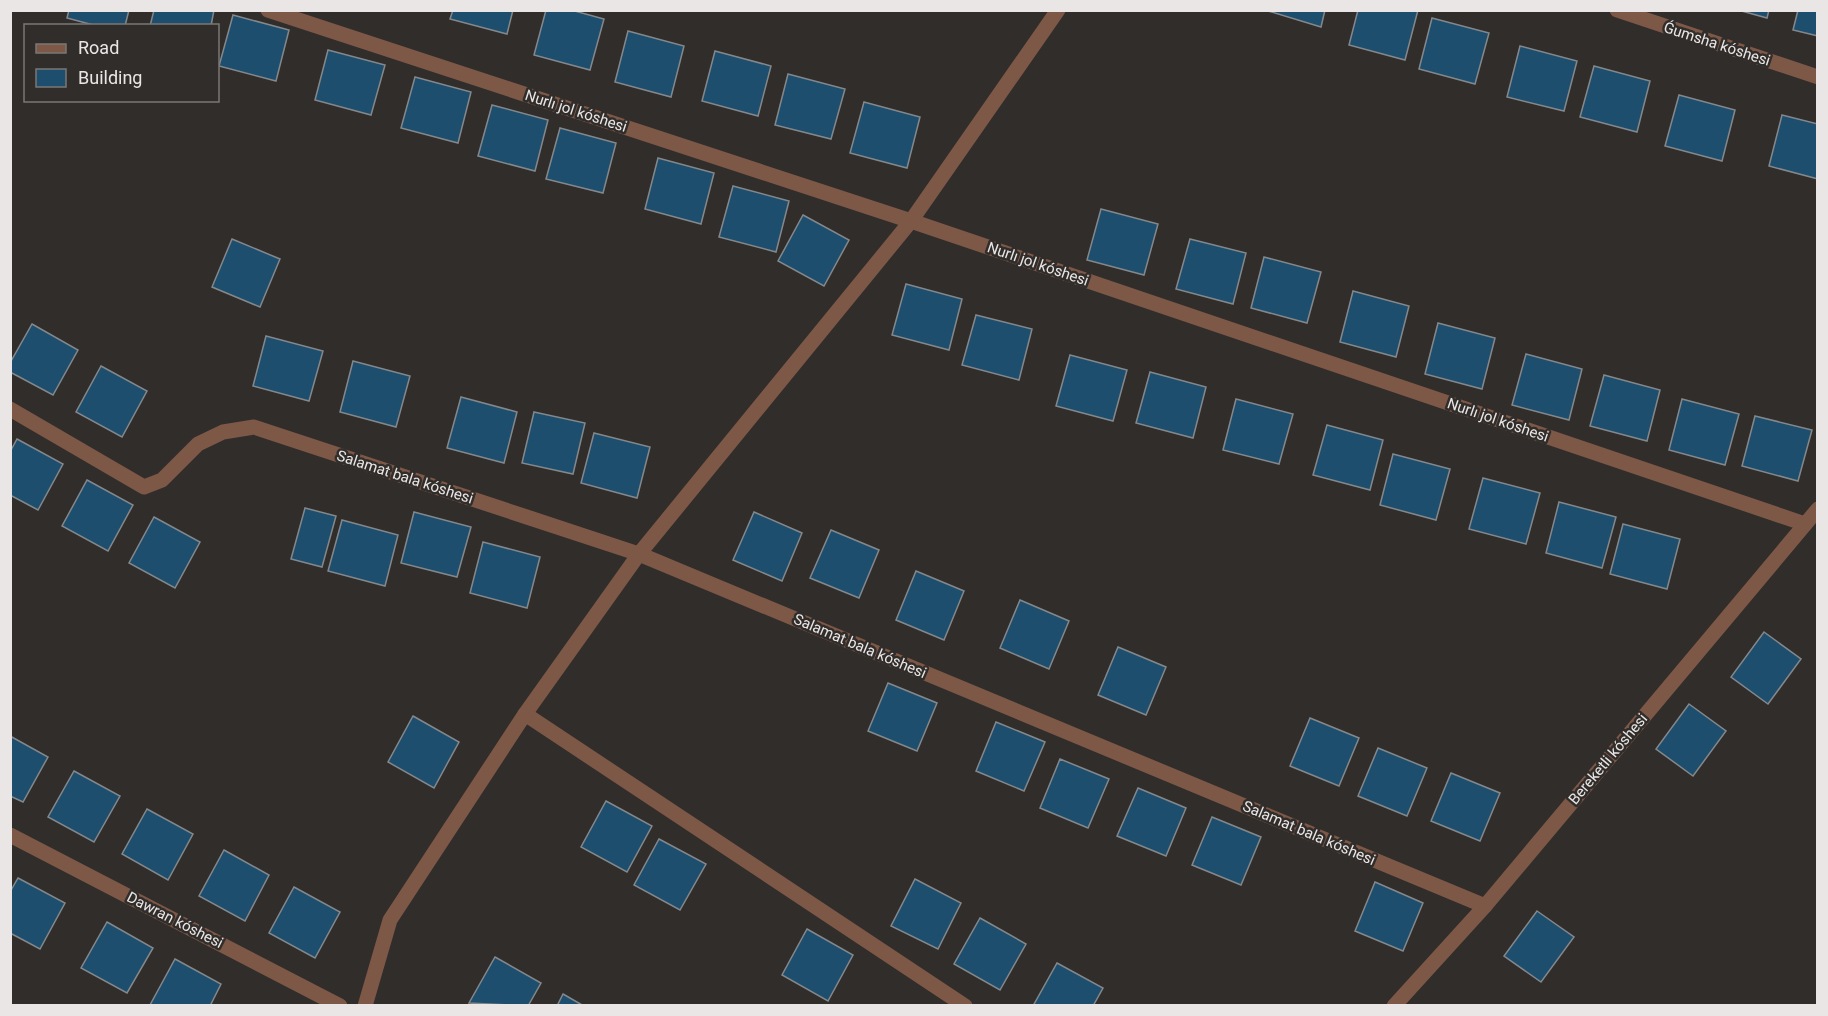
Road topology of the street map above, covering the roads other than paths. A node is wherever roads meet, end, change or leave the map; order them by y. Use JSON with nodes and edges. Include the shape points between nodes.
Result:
{"nodes":[{"id":1,"x":268,"y":10,"type":"edge"},
{"id":2,"x":1058,"y":10,"type":"edge"},
{"id":3,"x":1617,"y":10,"type":"edge"},
{"id":4,"x":1818,"y":77,"type":"edge"},
{"id":5,"x":911,"y":221,"type":"junction"},
{"id":6,"x":10,"y":409,"type":"edge"},
{"id":7,"x":1818,"y":509,"type":"edge"},
{"id":8,"x":1805,"y":524,"type":"junction"},
{"id":9,"x":639,"y":554,"type":"junction"},
{"id":10,"x":525,"y":714,"type":"junction"},
{"id":11,"x":10,"y":835,"type":"edge"},
{"id":12,"x":1485,"y":906,"type":"junction"},
{"id":13,"x":340,"y":1005,"type":"edge"},
{"id":14,"x":365,"y":1005,"type":"edge"},
{"id":15,"x":965,"y":1005,"type":"edge"},
{"id":16,"x":1394,"y":1005,"type":"edge"}],
"edges":[{"from":1,"to":5,"type":"street","name":"Nurlı jol kóshesi"},
{"from":2,"to":5,"type":"street"},
{"from":3,"to":4,"type":"street","name":"Ǵumsha kóshesi"},
{"from":5,"to":8,"type":"street","name":"Nurlı jol kóshesi"},
{"from":5,"to":9,"type":"street"},
{"from":6,"to":9,"type":"street","name":"Salamat bala kóshesi","via":[[144,487],[162,480],[198,444],[223,432],[254,427]]},
{"from":7,"to":8,"type":"street","name":"Bereketli kóshesi"},
{"from":8,"to":12,"type":"street","name":"Bereketli kóshesi"},
{"from":9,"to":10,"type":"street"},
{"from":9,"to":12,"type":"street","name":"Salamat bala kóshesi"},
{"from":10,"to":14,"type":"street","via":[[390,920]]},
{"from":10,"to":15,"type":"street"},
{"from":11,"to":13,"type":"street","name":"Dawran kóshesi"},
{"from":12,"to":16,"type":"street","name":"Bereketli kóshesi"}]}
